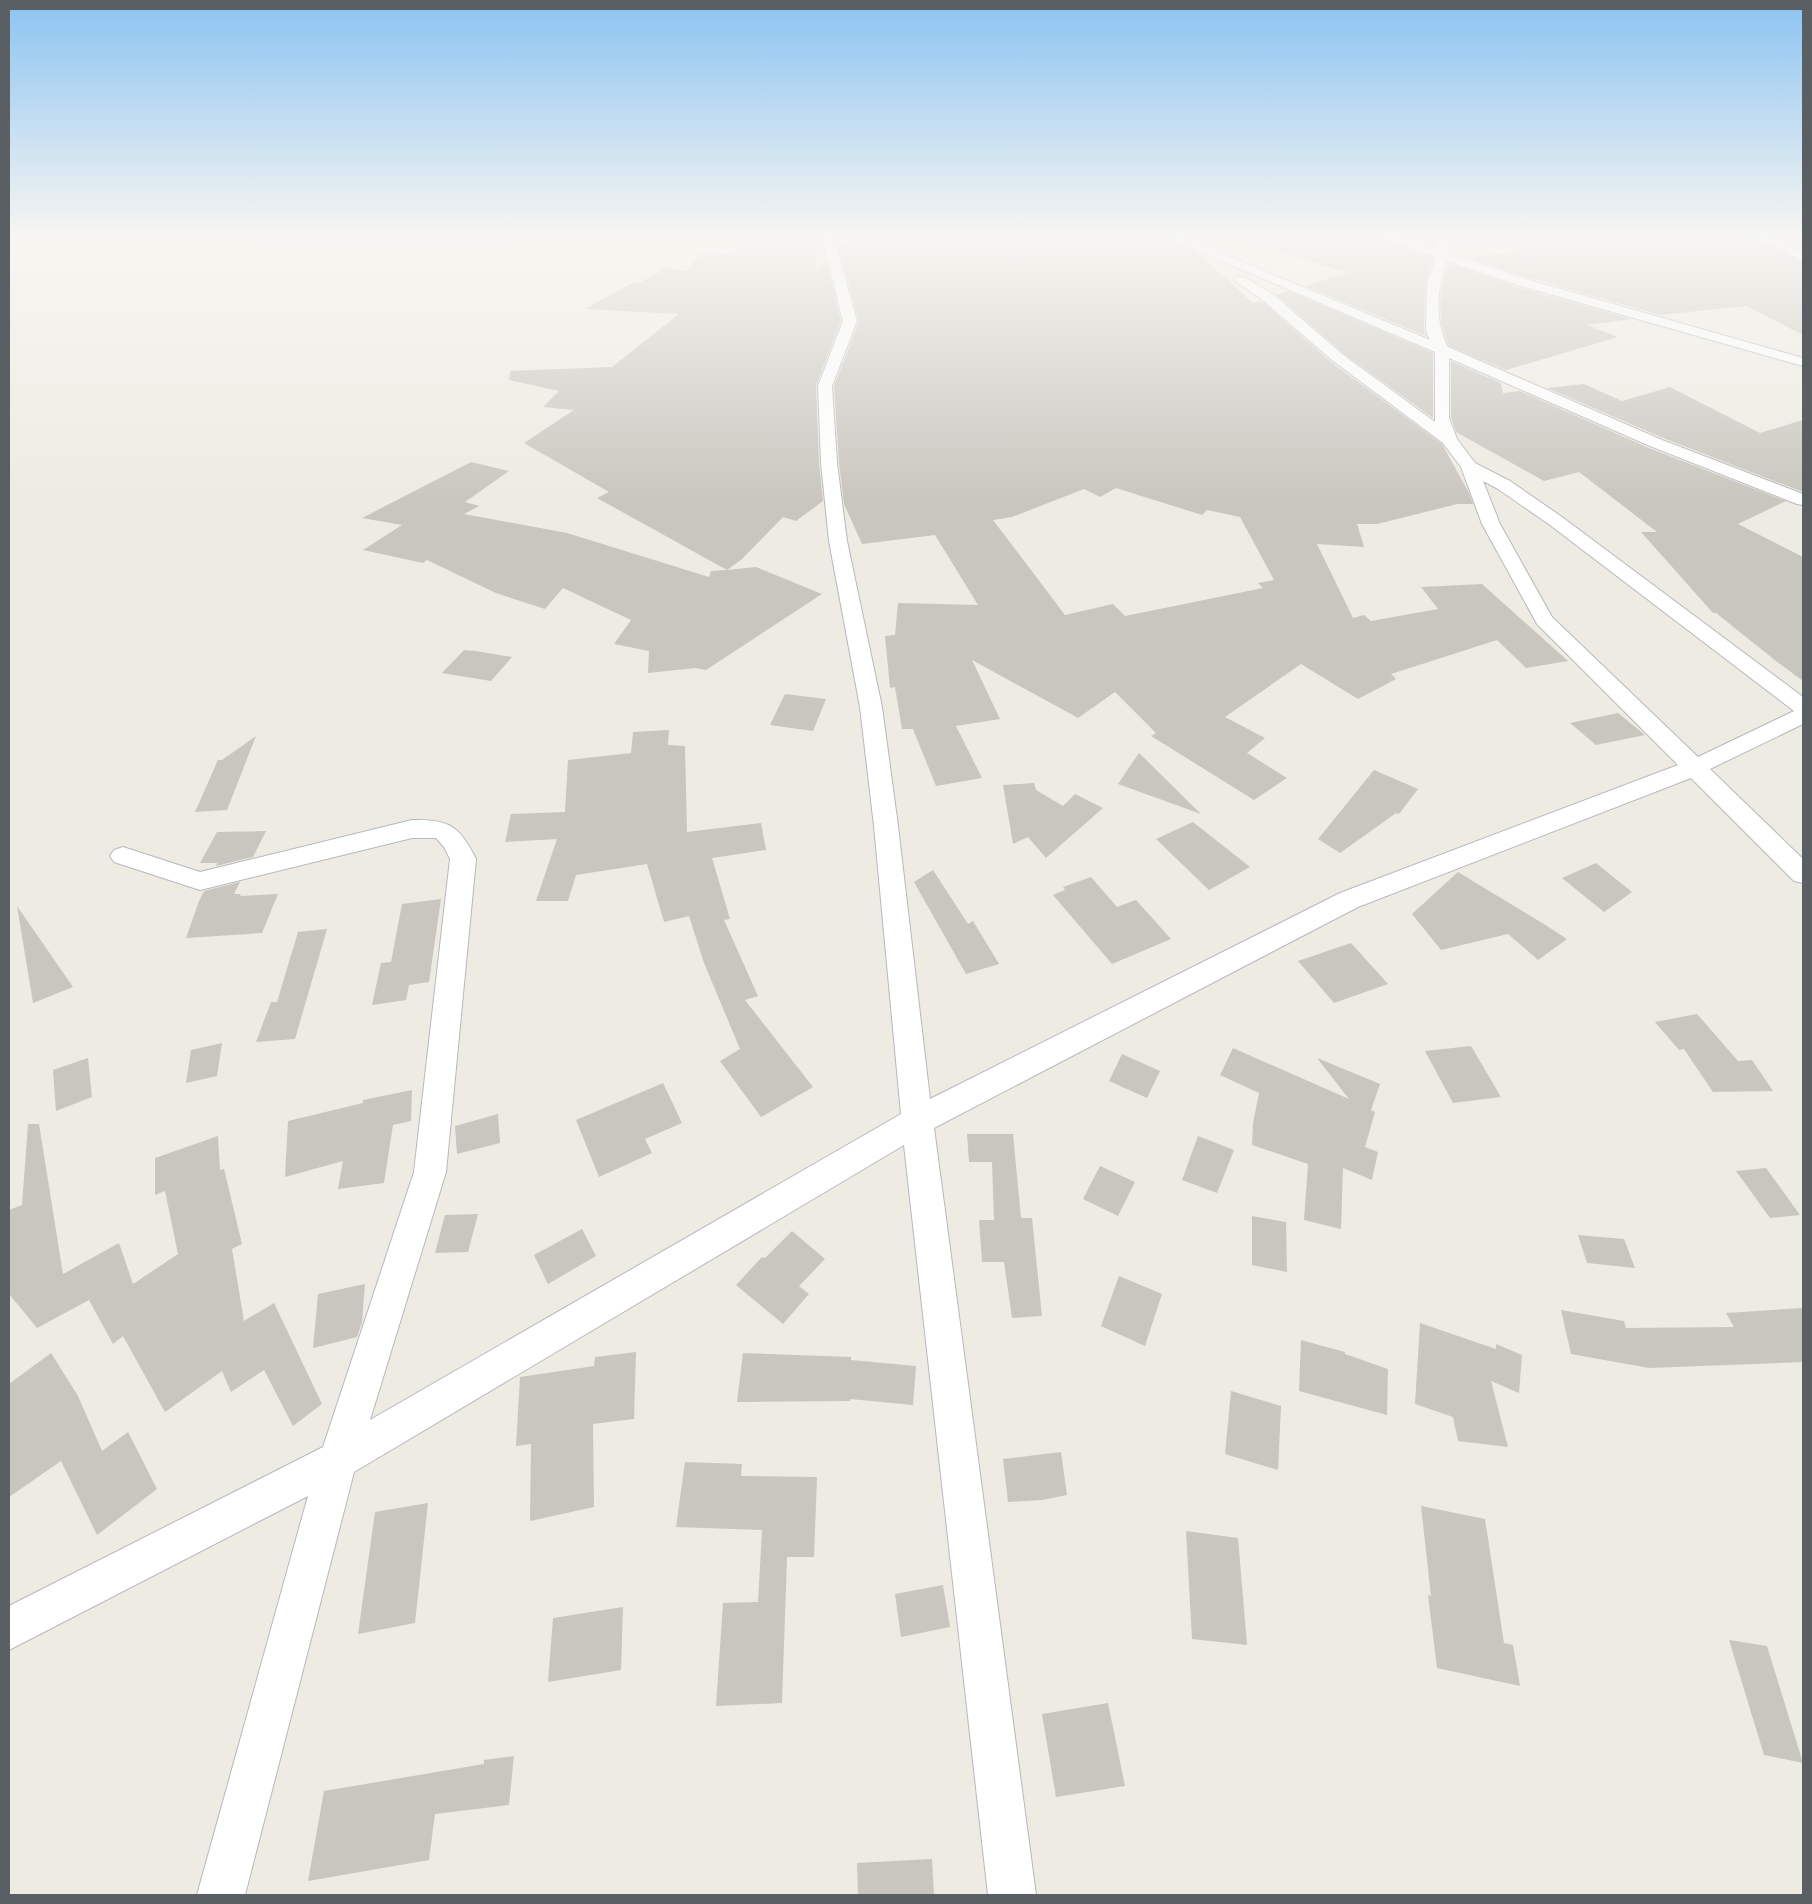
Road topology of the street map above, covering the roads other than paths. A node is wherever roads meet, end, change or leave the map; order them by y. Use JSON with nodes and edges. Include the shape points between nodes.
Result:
{"nodes":[{"id":1,"x":850,"y":323,"type":"edge"},
{"id":2,"x":1298,"y":323,"type":"edge"},
{"id":3,"x":1377,"y":323,"type":"edge"},
{"id":4,"x":1433,"y":323,"type":"edge"},
{"id":5,"x":1665,"y":323,"type":"edge"},
{"id":6,"x":1442,"y":350,"type":"junction"},
{"id":7,"x":1803,"y":362,"type":"edge"},
{"id":8,"x":1450,"y":440,"type":"junction"},
{"id":9,"x":1469,"y":467,"type":"junction"},
{"id":10,"x":1803,"y":500,"type":"edge"},
{"id":11,"x":1803,"y":707,"type":"edge"},
{"id":12,"x":1803,"y":715,"type":"edge"},
{"id":13,"x":1694,"y":768,"type":"junction"},
{"id":14,"x":123,"y":856,"type":"dead end"},
{"id":15,"x":1803,"y":874,"type":"edge"},
{"id":16,"x":917,"y":1121,"type":"junction"},
{"id":17,"x":338,"y":1460,"type":"junction"},
{"id":18,"x":9,"y":1629,"type":"edge"},
{"id":19,"x":222,"y":1895,"type":"edge"},
{"id":20,"x":1012,"y":1895,"type":"edge"}],
"edges":[{"from":1,"to":16,"type":"street","via":[[825,386],[829,463],[838,540],[872,716]]},
{"from":2,"to":8,"type":"street","via":[[1337,356]]},
{"from":3,"to":6,"type":"street"},
{"from":4,"to":6,"type":"street","via":[[1433,331]]},
{"from":5,"to":7,"type":"street"},
{"from":6,"to":8,"type":"street","via":[[1441,418]]},
{"from":6,"to":10,"type":"street","via":[[1656,443]]},
{"from":8,"to":9,"type":"street"},
{"from":9,"to":11,"type":"street","via":[[1504,485],[1556,521]]},
{"from":9,"to":13,"type":"street","via":[[1491,524],[1544,620]]},
{"from":12,"to":13,"type":"street"},
{"from":13,"to":15,"type":"street"},
{"from":13,"to":16,"type":"street","via":[[1349,900]]},
{"from":14,"to":17,"type":"street","via":[[200,881],[427,828],[444,831],[454,840],[463,859],[430,1172]]},
{"from":16,"to":17,"type":"street"},
{"from":16,"to":20,"type":"street"},
{"from":17,"to":18,"type":"street"},
{"from":17,"to":19,"type":"street"}]}
